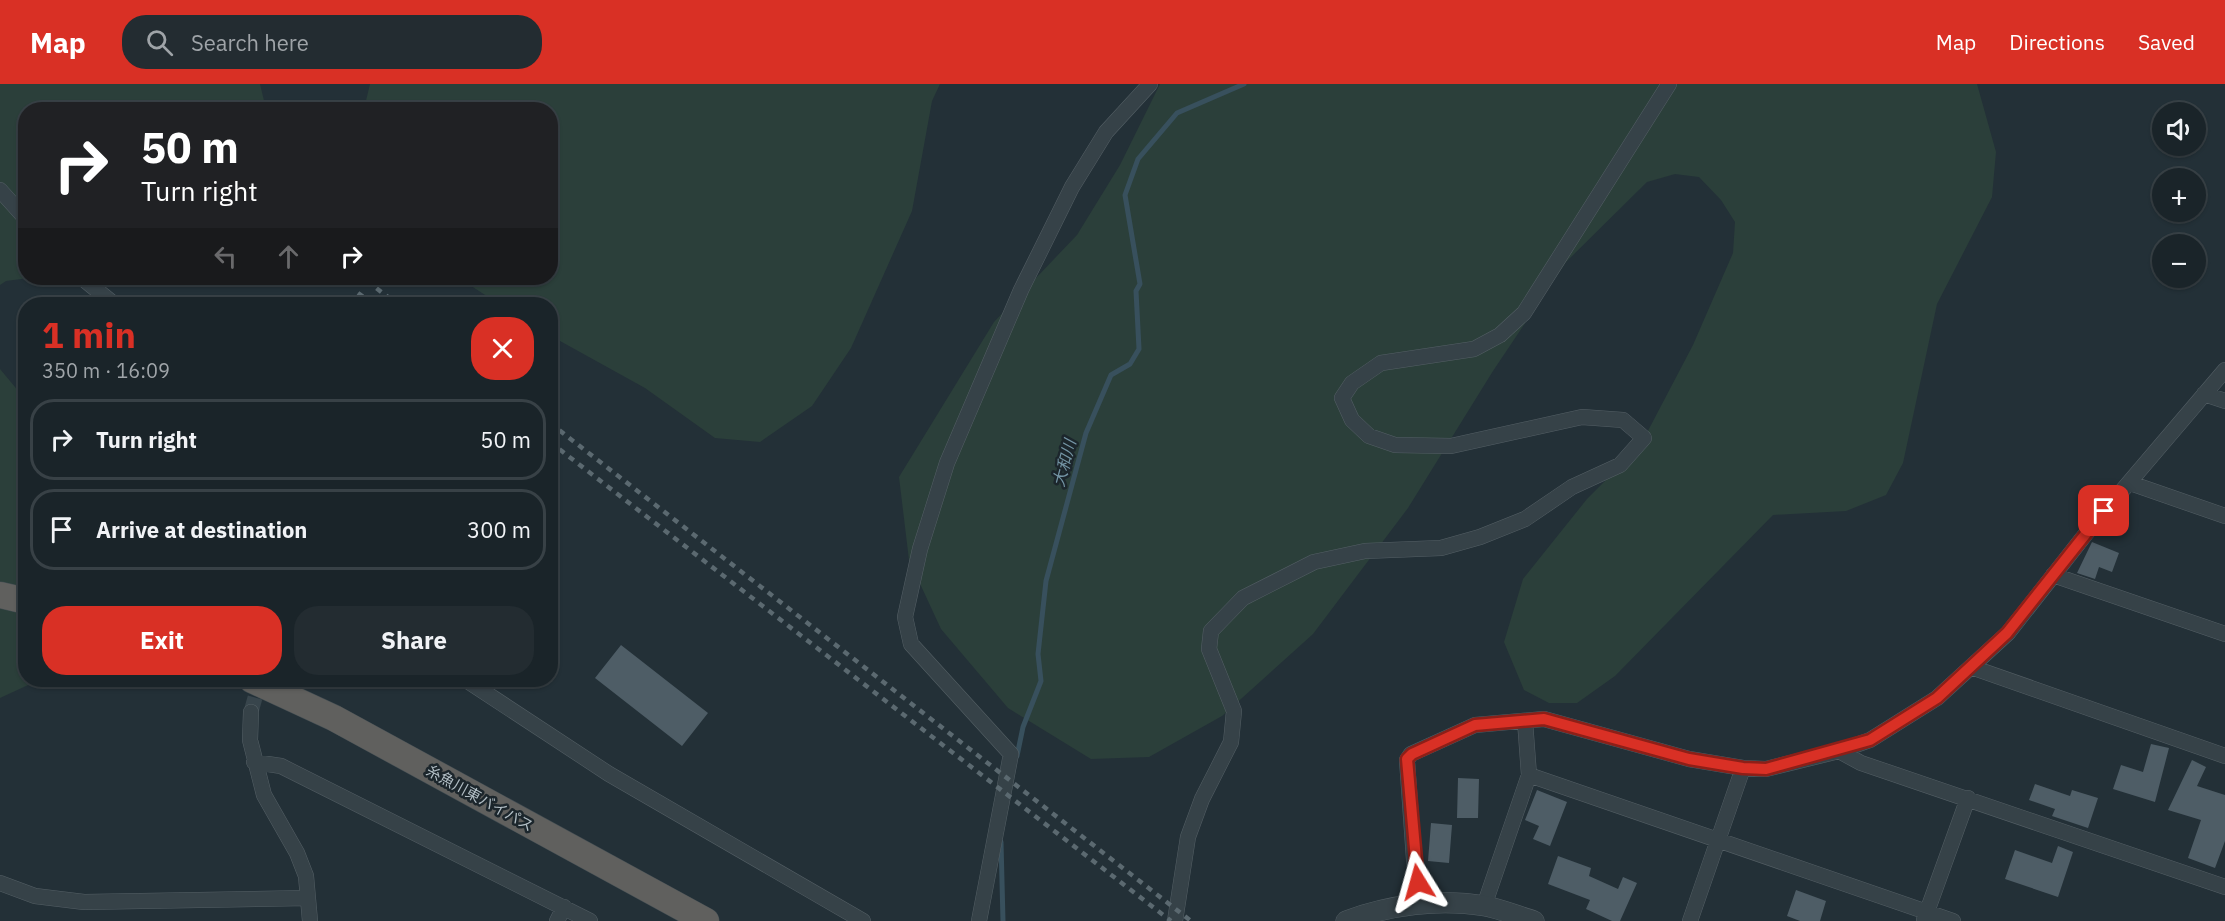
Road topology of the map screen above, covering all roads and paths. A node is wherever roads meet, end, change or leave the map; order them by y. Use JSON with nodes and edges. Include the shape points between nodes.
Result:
{"nodes":[{"id":1,"x":1150,"y":84,"type":"edge"},
{"id":2,"x":1669,"y":84,"type":"edge"},
{"id":3,"x":0,"y":190,"type":"edge"},
{"id":4,"x":18,"y":210,"type":"edge"},
{"id":5,"x":91,"y":285,"type":"edge"},
{"id":6,"x":105,"y":297,"type":"edge"},
{"id":7,"x":2225,"y":370,"type":"edge"},
{"id":8,"x":2204,"y":394,"type":"junction"},
{"id":9,"x":2225,"y":400,"type":"edge"},
{"id":10,"x":2130,"y":483,"type":"junction"},
{"id":11,"x":2225,"y":516,"type":"edge"},
{"id":12,"x":2052,"y":575,"type":"junction"},
{"id":13,"x":0,"y":595,"type":"edge"},
{"id":14,"x":18,"y":599,"type":"edge"},
{"id":15,"x":2225,"y":634,"type":"edge"},
{"id":16,"x":1971,"y":667,"type":"junction"},
{"id":17,"x":267,"y":687,"type":"edge"},
{"id":18,"x":477,"y":687,"type":"edge"},
{"id":19,"x":251,"y":712,"type":"tunnel mouth"},
{"id":20,"x":1525,"y":721,"type":"junction"},
{"id":21,"x":1839,"y":751,"type":"junction"},
{"id":22,"x":2225,"y":756,"type":"edge"},
{"id":23,"x":254,"y":762,"type":"junction"},
{"id":24,"x":1743,"y":768,"type":"junction"},
{"id":25,"x":1528,"y":775,"type":"junction"},
{"id":26,"x":1968,"y":798,"type":"junction"},
{"id":27,"x":1718,"y":839,"type":"junction"},
{"id":28,"x":0,"y":883,"type":"edge"},
{"id":29,"x":2225,"y":887,"type":"edge"},
{"id":30,"x":308,"y":898,"type":"junction"},
{"id":31,"x":1421,"y":903,"type":"junction"},
{"id":32,"x":1484,"y":906,"type":"junction"},
{"id":33,"x":560,"y":914,"type":"edge"},
{"id":34,"x":1925,"y":917,"type":"edge"},
{"id":35,"x":310,"y":921,"type":"edge"},
{"id":36,"x":590,"y":921,"type":"edge"},
{"id":37,"x":706,"y":921,"type":"edge"},
{"id":38,"x":863,"y":921,"type":"edge"},
{"id":39,"x":979,"y":921,"type":"edge"},
{"id":40,"x":1175,"y":921,"type":"edge"},
{"id":41,"x":1346,"y":921,"type":"edge"},
{"id":42,"x":1534,"y":921,"type":"edge"},
{"id":43,"x":1690,"y":921,"type":"edge"},
{"id":44,"x":1953,"y":921,"type":"edge"}],
"edges":[{"from":1,"to":39,"type":"street","via":[[1106,132],[1072,187],[1021,290],[947,463],[904,617],[910,644],[1011,754]]},
{"from":2,"to":40,"type":"street","via":[[1524,313],[1500,335],[1473,349],[1381,363],[1352,383],[1342,398],[1352,420],[1369,436],[1395,444],[1451,446],[1582,417],[1623,420],[1644,438],[1620,465],[1572,487],[1525,519],[1441,548],[1365,551],[1314,562],[1244,598],[1211,631],[1209,649],[1234,711],[1231,742],[1188,837]]},
{"from":3,"to":4,"type":"street"},
{"from":5,"to":6,"type":"street"},
{"from":7,"to":8,"type":"street"},
{"from":8,"to":9,"type":"street"},
{"from":8,"to":10,"type":"street"},
{"from":10,"to":11,"type":"street"},
{"from":10,"to":12,"type":"street"},
{"from":12,"to":15,"type":"street"},
{"from":12,"to":16,"type":"street","via":[[2007,633]]},
{"from":13,"to":14,"type":"highway"},
{"from":16,"to":21,"type":"street","via":[[1937,698],[1898,724]]},
{"from":16,"to":22,"type":"street"},
{"from":17,"to":37,"type":"highway","name":"糸魚川東バイパス","via":[[334,718]]},
{"from":18,"to":38,"type":"street","via":[[609,774]]},
{"from":19,"to":23,"type":"street","via":[[249,740]]},
{"from":20,"to":24,"type":"street","via":[[1544,719],[1689,759]]},
{"from":20,"to":25,"type":"street"},
{"from":20,"to":31,"type":"street","via":[[1475,725],[1407,759]]},
{"from":21,"to":24,"type":"street","via":[[1766,769]]},
{"from":21,"to":26,"type":"street","via":[[1861,763]]},
{"from":23,"to":30,"type":"street","via":[[264,795],[306,876]]},
{"from":23,"to":33,"type":"street","via":[[281,766]]},
{"from":24,"to":27,"type":"street"},
{"from":25,"to":27,"type":"street"},
{"from":25,"to":32,"type":"street"},
{"from":26,"to":29,"type":"street"},
{"from":26,"to":34,"type":"street"},
{"from":27,"to":34,"type":"street"},
{"from":27,"to":43,"type":"street"},
{"from":28,"to":30,"type":"street","via":[[35,896],[84,902]]},
{"from":30,"to":35,"type":"street"},
{"from":31,"to":32,"type":"street"},
{"from":31,"to":41,"type":"street"},
{"from":32,"to":42,"type":"street"},
{"from":33,"to":36,"type":"street"},
{"from":34,"to":44,"type":"street"}]}
